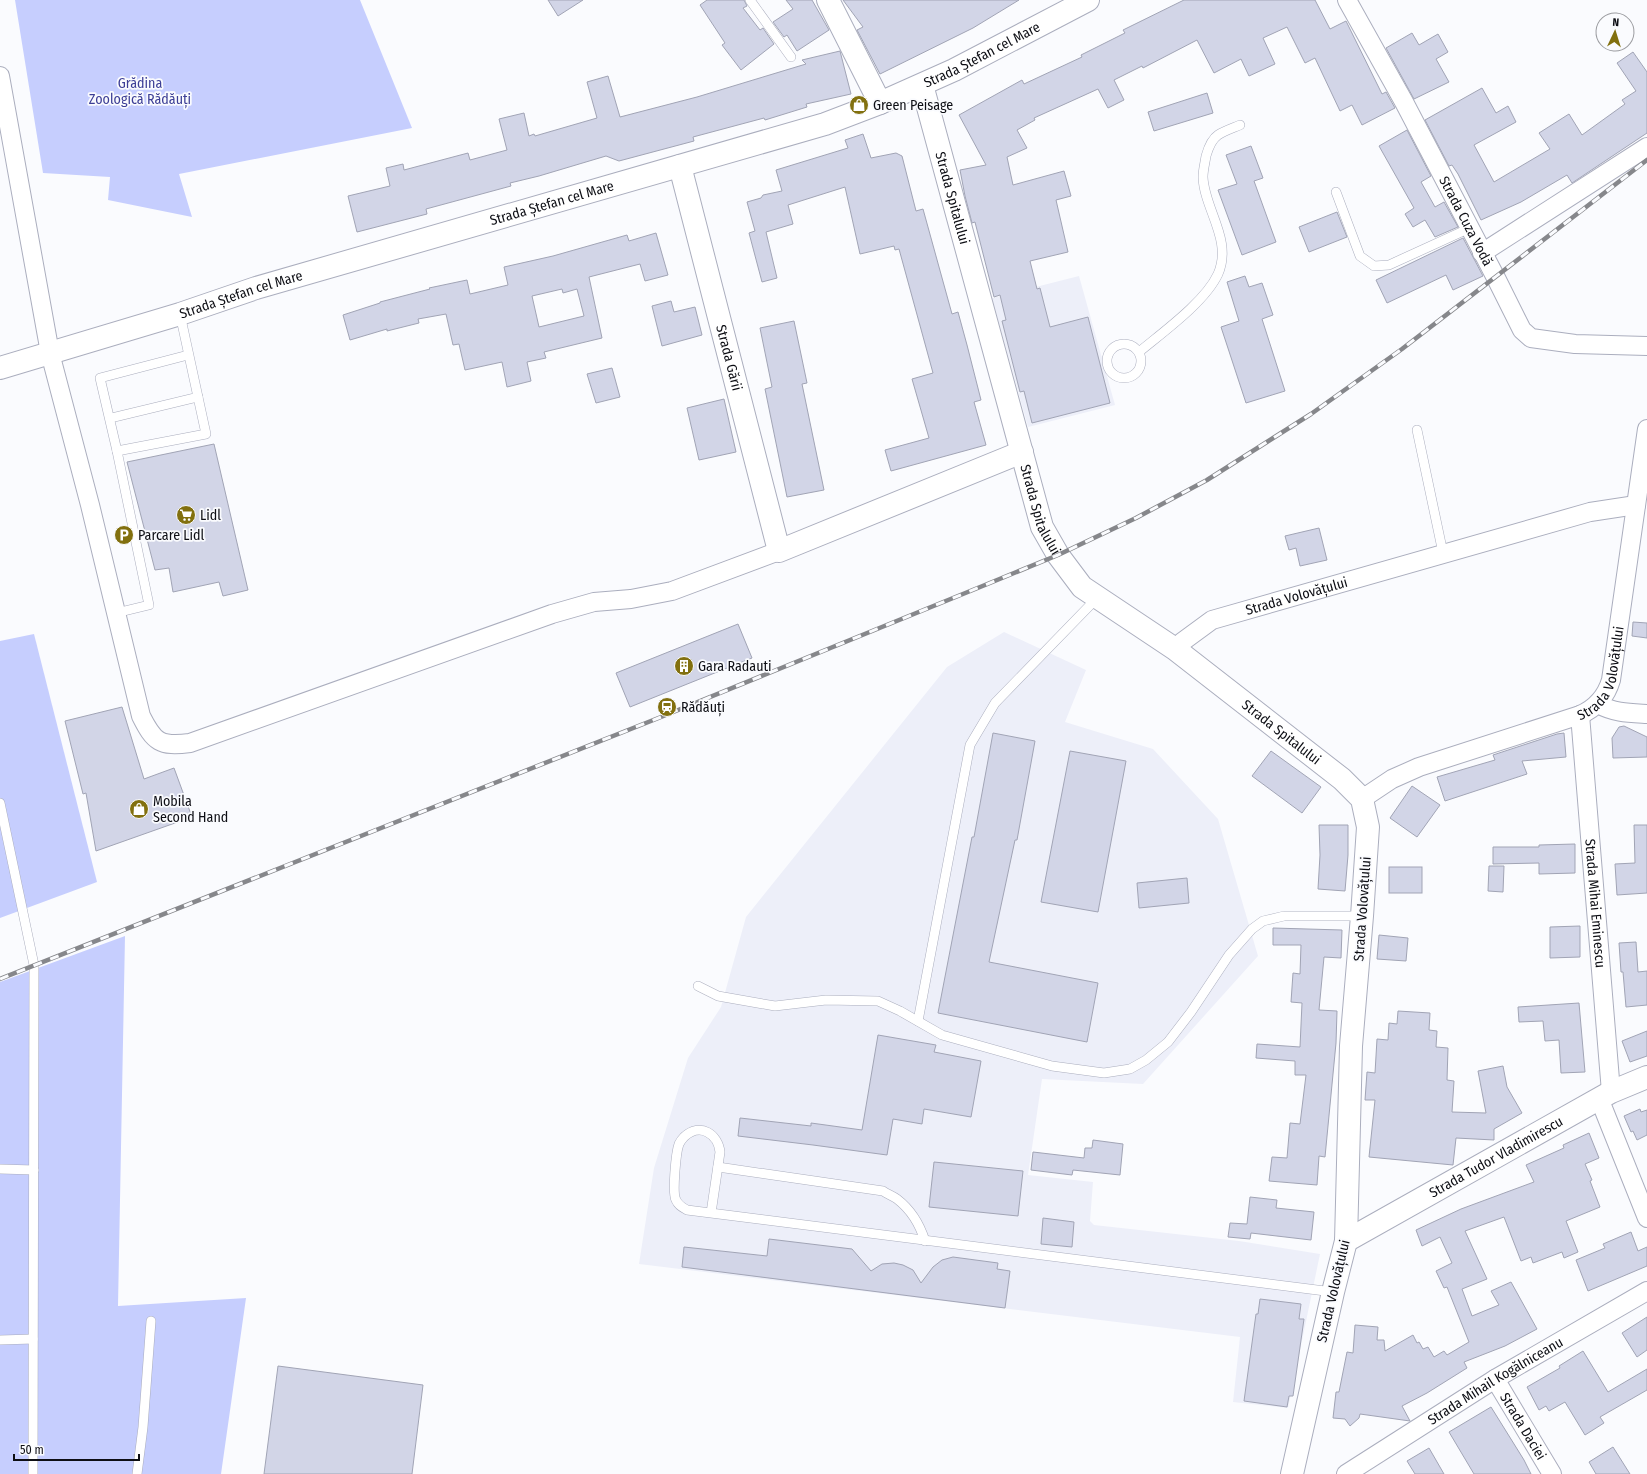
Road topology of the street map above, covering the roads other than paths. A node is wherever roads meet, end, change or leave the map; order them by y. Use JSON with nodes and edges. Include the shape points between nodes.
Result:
{"nodes":[{"id":1,"x":750,"y":0,"type":"edge"},
{"id":2,"x":828,"y":0,"type":"edge"},
{"id":3,"x":1088,"y":0,"type":"edge"},
{"id":4,"x":1347,"y":0,"type":"edge"},
{"id":5,"x":791,"y":57,"type":"dead end"},
{"id":6,"x":0,"y":76,"type":"edge"},
{"id":7,"x":922,"y":85,"type":"junction"},
{"id":8,"x":880,"y":103,"type":"junction"},
{"id":9,"x":1240,"y":125,"type":"dead end"},
{"id":10,"x":1647,"y":147,"type":"edge"},
{"id":11,"x":680,"y":166,"type":"junction"},
{"id":12,"x":1336,"y":192,"type":"dead end"},
{"id":13,"x":1470,"y":228,"type":"junction"},
{"id":14,"x":1482,"y":253,"type":"junction"},
{"id":15,"x":180,"y":314,"type":"junction"},
{"id":16,"x":1647,"y":346,"type":"edge"},
{"id":17,"x":1139,"y":352,"type":"dead end"},
{"id":18,"x":50,"y":353,"type":"junction"},
{"id":19,"x":188,"y":355,"type":"junction"},
{"id":20,"x":0,"y":368,"type":"edge"},
{"id":21,"x":198,"y":397,"type":"junction"},
{"id":22,"x":110,"y":418,"type":"junction"},
{"id":23,"x":1647,"y":429,"type":"edge"},
{"id":24,"x":1416,"y":430,"type":"dead end"},
{"id":25,"x":117,"y":451,"type":"junction"},
{"id":26,"x":1022,"y":452,"type":"junction"},
{"id":27,"x":1645,"y":459,"type":"edge"},
{"id":28,"x":1636,"y":505,"type":"junction"},
{"id":29,"x":779,"y":551,"type":"junction"},
{"id":30,"x":1442,"y":553,"type":"junction"},
{"id":31,"x":1098,"y":598,"type":"junction"},
{"id":32,"x":116,"y":613,"type":"junction"},
{"id":33,"x":1175,"y":649,"type":"junction"},
{"id":34,"x":1598,"y":704,"type":"junction"},
{"id":35,"x":1647,"y":714,"type":"edge"},
{"id":36,"x":1580,"y":715,"type":"junction"},
{"id":37,"x":1362,"y":800,"type":"junction"},
{"id":38,"x":0,"y":803,"type":"edge"},
{"id":39,"x":1362,"y":916,"type":"junction"},
{"id":40,"x":698,"y":986,"type":"dead end"},
{"id":41,"x":918,"y":1021,"type":"junction"},
{"id":42,"x":1647,"y":1077,"type":"edge"},
{"id":43,"x":1605,"y":1095,"type":"junction"},
{"id":44,"x":718,"y":1167,"type":"junction"},
{"id":45,"x":0,"y":1169,"type":"edge"},
{"id":46,"x":34,"y":1170,"type":"junction"},
{"id":47,"x":712,"y":1213,"type":"junction"},
{"id":48,"x":1647,"y":1218,"type":"edge"},
{"id":49,"x":1346,"y":1240,"type":"junction"},
{"id":50,"x":926,"y":1241,"type":"junction"},
{"id":51,"x":1647,"y":1291,"type":"edge"},
{"id":52,"x":1332,"y":1292,"type":"junction"},
{"id":53,"x":151,"y":1320,"type":"dead end"},
{"id":54,"x":33,"y":1339,"type":"junction"},
{"id":55,"x":0,"y":1340,"type":"edge"},
{"id":56,"x":1495,"y":1379,"type":"junction"},
{"id":57,"x":33,"y":1474,"type":"edge"},
{"id":58,"x":136,"y":1474,"type":"edge"},
{"id":59,"x":1293,"y":1474,"type":"edge"},
{"id":60,"x":1346,"y":1474,"type":"edge"},
{"id":61,"x":1552,"y":1474,"type":"edge"}],
"edges":[{"from":1,"to":5,"type":"lane"},
{"from":2,"to":8,"type":"main road"},
{"from":3,"to":7,"type":"main road","name":"Strada Ștefan cel Mare"},
{"from":4,"to":13,"type":"street","name":"Strada Cuza Vodă"},
{"from":6,"to":18,"type":"street"},
{"from":7,"to":8,"type":"main road","name":"Strada Ștefan cel Mare"},
{"from":7,"to":26,"type":"main road","name":"Strada Spitalului"},
{"from":8,"to":11,"type":"main road","name":"Strada Ștefan cel Mare","via":[[825,124]]},
{"from":9,"to":17,"type":"lane","via":[[1217,136],[1208,149],[1204,167],[1204,187],[1221,236],[1219,272],[1210,288],[1180,318]]},
{"from":10,"to":14,"type":"street"},
{"from":11,"to":15,"type":"main road","name":"Strada Ștefan cel Mare","via":[[256,288]]},
{"from":11,"to":29,"type":"main road","name":"Strada Gării"},
{"from":12,"to":13,"type":"lane","via":[[1360,256],[1374,266],[1390,265]]},
{"from":13,"to":14,"type":"street","name":"Strada Cuza Vodă"},
{"from":14,"to":16,"type":"street","name":"Strada Cuza Vodă","via":[[1522,330],[1531,338],[1575,344]]},
{"from":15,"to":18,"type":"main road","name":"Strada Ștefan cel Mare"},
{"from":15,"to":19,"type":"lane"},
{"from":18,"to":20,"type":"main road","name":"Strada Ștefan cel Mare"},
{"from":18,"to":32,"type":"street"},
{"from":19,"to":21,"type":"lane"},
{"from":19,"to":22,"type":"lane","via":[[100,378]]},
{"from":21,"to":22,"type":"lane"},
{"from":21,"to":25,"type":"lane","via":[[206,434]]},
{"from":22,"to":25,"type":"lane"},
{"from":23,"to":27,"type":"street","name":"Strada Volovățului"},
{"from":24,"to":30,"type":"lane"},
{"from":25,"to":32,"type":"lane","via":[[149,605]]},
{"from":26,"to":29,"type":"main road"},
{"from":26,"to":31,"type":"main road","name":"Strada Spitalului","via":[[1042,527],[1082,587]]},
{"from":27,"to":28,"type":"street","name":"Strada Volovățului"},
{"from":28,"to":30,"type":"street","name":"Strada Volovățului","via":[[1590,512]]},
{"from":28,"to":34,"type":"street","name":"Strada Volovățului","via":[[1611,680],[1608,690]]},
{"from":29,"to":32,"type":"street","via":[[672,591],[631,599],[594,602],[552,614],[190,743],[176,745],[165,745],[149,732],[142,716]]},
{"from":30,"to":33,"type":"street","name":"Strada Volovățului","via":[[1212,620]]},
{"from":31,"to":33,"type":"main road","name":"Strada Spitalului"},
{"from":31,"to":41,"type":"lane","via":[[995,703],[970,746]]},
{"from":33,"to":37,"type":"main road","name":"Strada Spitalului","via":[[1342,779]]},
{"from":34,"to":35,"type":"street","via":[[1621,713]]},
{"from":34,"to":36,"type":"street","name":"Strada Volovățului"},
{"from":36,"to":37,"type":"street","name":"Strada Volovățului","via":[[1419,767],[1392,779]]},
{"from":36,"to":43,"type":"street","name":"Strada Mihai Eminescu"},
{"from":37,"to":39,"type":"main road","name":"Strada Volovățului","via":[[1368,827]]},
{"from":38,"to":46,"type":"lane","via":[[34,965]]},
{"from":39,"to":41,"type":"lane","via":[[1284,916],[1263,921],[1252,929],[1229,955],[1192,1012],[1168,1042],[1130,1069],[1104,1073],[1052,1066],[942,1035]]},
{"from":39,"to":49,"type":"main road","name":"Strada Volovățului","via":[[1351,1046]]},
{"from":40,"to":41,"type":"lane","via":[[718,996],[775,1006],[826,1000],[878,1000]]},
{"from":42,"to":43,"type":"main road","name":"Strada Tudor Vladimirescu"},
{"from":43,"to":48,"type":"street","name":"Strada Mihai Eminescu"},
{"from":43,"to":49,"type":"main road","name":"Strada Tudor Vladimirescu"},
{"from":44,"to":47,"type":"lane"},
{"from":44,"to":47,"type":"lane","via":[[720,1152],[716,1138],[702,1131],[684,1137],[679,1145],[673,1190],[675,1199],[687,1210]]},
{"from":44,"to":50,"type":"lane","via":[[883,1191],[897,1198],[915,1219]]},
{"from":45,"to":46,"type":"lane"},
{"from":46,"to":54,"type":"lane"},
{"from":47,"to":50,"type":"lane"},
{"from":49,"to":52,"type":"main road","name":"Strada Volovățului"},
{"from":50,"to":52,"type":"lane"},
{"from":51,"to":56,"type":"street","name":"Strada Mihail Kogălniceanu"},
{"from":52,"to":59,"type":"main road","name":"Strada Volovățului"},
{"from":53,"to":58,"type":"lane"},
{"from":54,"to":55,"type":"lane"},
{"from":54,"to":57,"type":"lane"},
{"from":56,"to":60,"type":"street","name":"Strada Mihail Kogălniceanu"},
{"from":56,"to":61,"type":"street","name":"Strada Daciei"}]}
